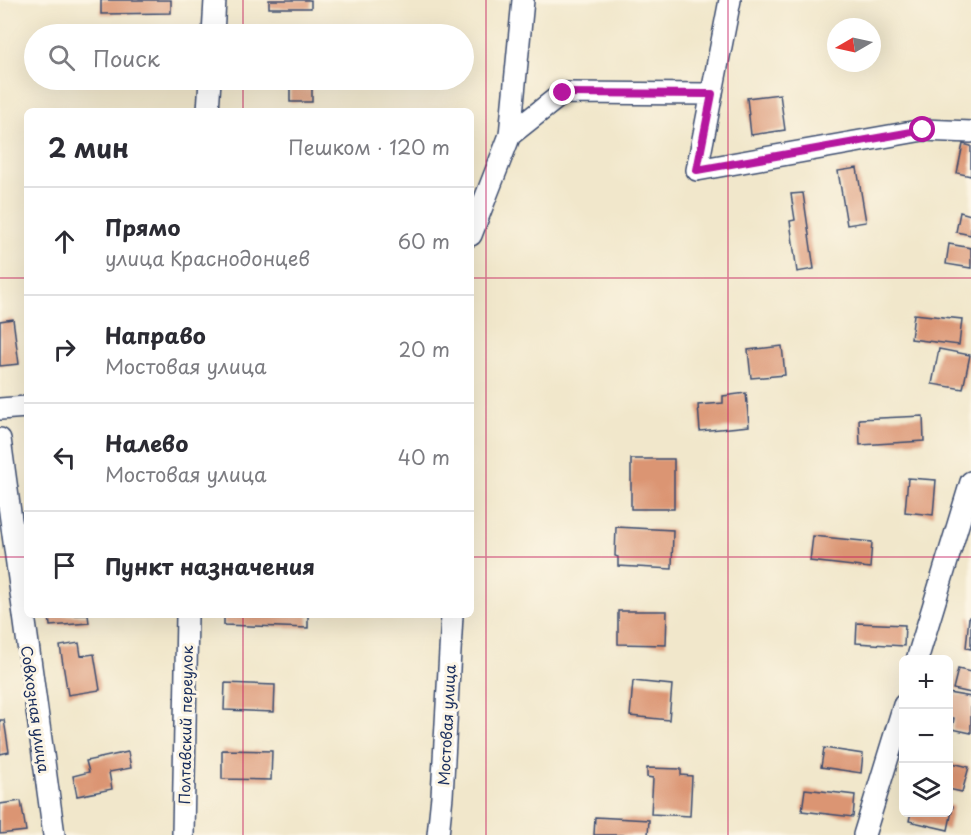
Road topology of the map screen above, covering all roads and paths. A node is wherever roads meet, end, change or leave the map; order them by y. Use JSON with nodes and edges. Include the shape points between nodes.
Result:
{"nodes":[{"id":1,"x":215,"y":0,"type":"edge"},
{"id":2,"x":523,"y":0,"type":"edge"},
{"id":3,"x":730,"y":0,"type":"edge"},
{"id":4,"x":214,"y":24,"type":"edge"},
{"id":5,"x":209,"y":90,"type":"edge"},
{"id":6,"x":712,"y":94,"type":"junction"},
{"id":7,"x":208,"y":108,"type":"edge"},
{"id":8,"x":971,"y":132,"type":"edge"},
{"id":9,"x":510,"y":135,"type":"junction"},
{"id":10,"x":474,"y":227,"type":"edge"},
{"id":11,"x":24,"y":407,"type":"edge"},
{"id":12,"x":0,"y":409,"type":"edge"},
{"id":13,"x":0,"y":439,"type":"edge"},
{"id":14,"x":971,"y":482,"type":"edge"},
{"id":15,"x":24,"y":615,"type":"edge"},
{"id":16,"x":24,"y":618,"type":"edge"},
{"id":17,"x":187,"y":618,"type":"edge"},
{"id":18,"x":452,"y":618,"type":"edge"},
{"id":19,"x":919,"y":655,"type":"edge"},
{"id":20,"x":902,"y":709,"type":"edge"},
{"id":21,"x":54,"y":835,"type":"edge"},
{"id":22,"x":183,"y":835,"type":"edge"},
{"id":23,"x":438,"y":835,"type":"edge"},
{"id":24,"x":864,"y":835,"type":"edge"}],
"edges":[{"from":1,"to":4,"type":"street"},
{"from":2,"to":9,"type":"street"},
{"from":3,"to":6,"type":"street"},
{"from":5,"to":7,"type":"street"},
{"from":6,"to":8,"type":"street","via":[[697,170],[923,130]]},
{"from":6,"to":9,"type":"street","via":[[563,93]]},
{"from":9,"to":10,"type":"street"},
{"from":11,"to":12,"type":"street"},
{"from":13,"to":15,"type":"street","name":"Совхозная улица"},
{"from":14,"to":19,"type":"street"},
{"from":16,"to":21,"type":"street","name":"Совхозная улица"},
{"from":17,"to":22,"type":"street","name":"Полтавский переулок"},
{"from":18,"to":23,"type":"street","name":"Мостовая улица"},
{"from":20,"to":24,"type":"street"}]}
